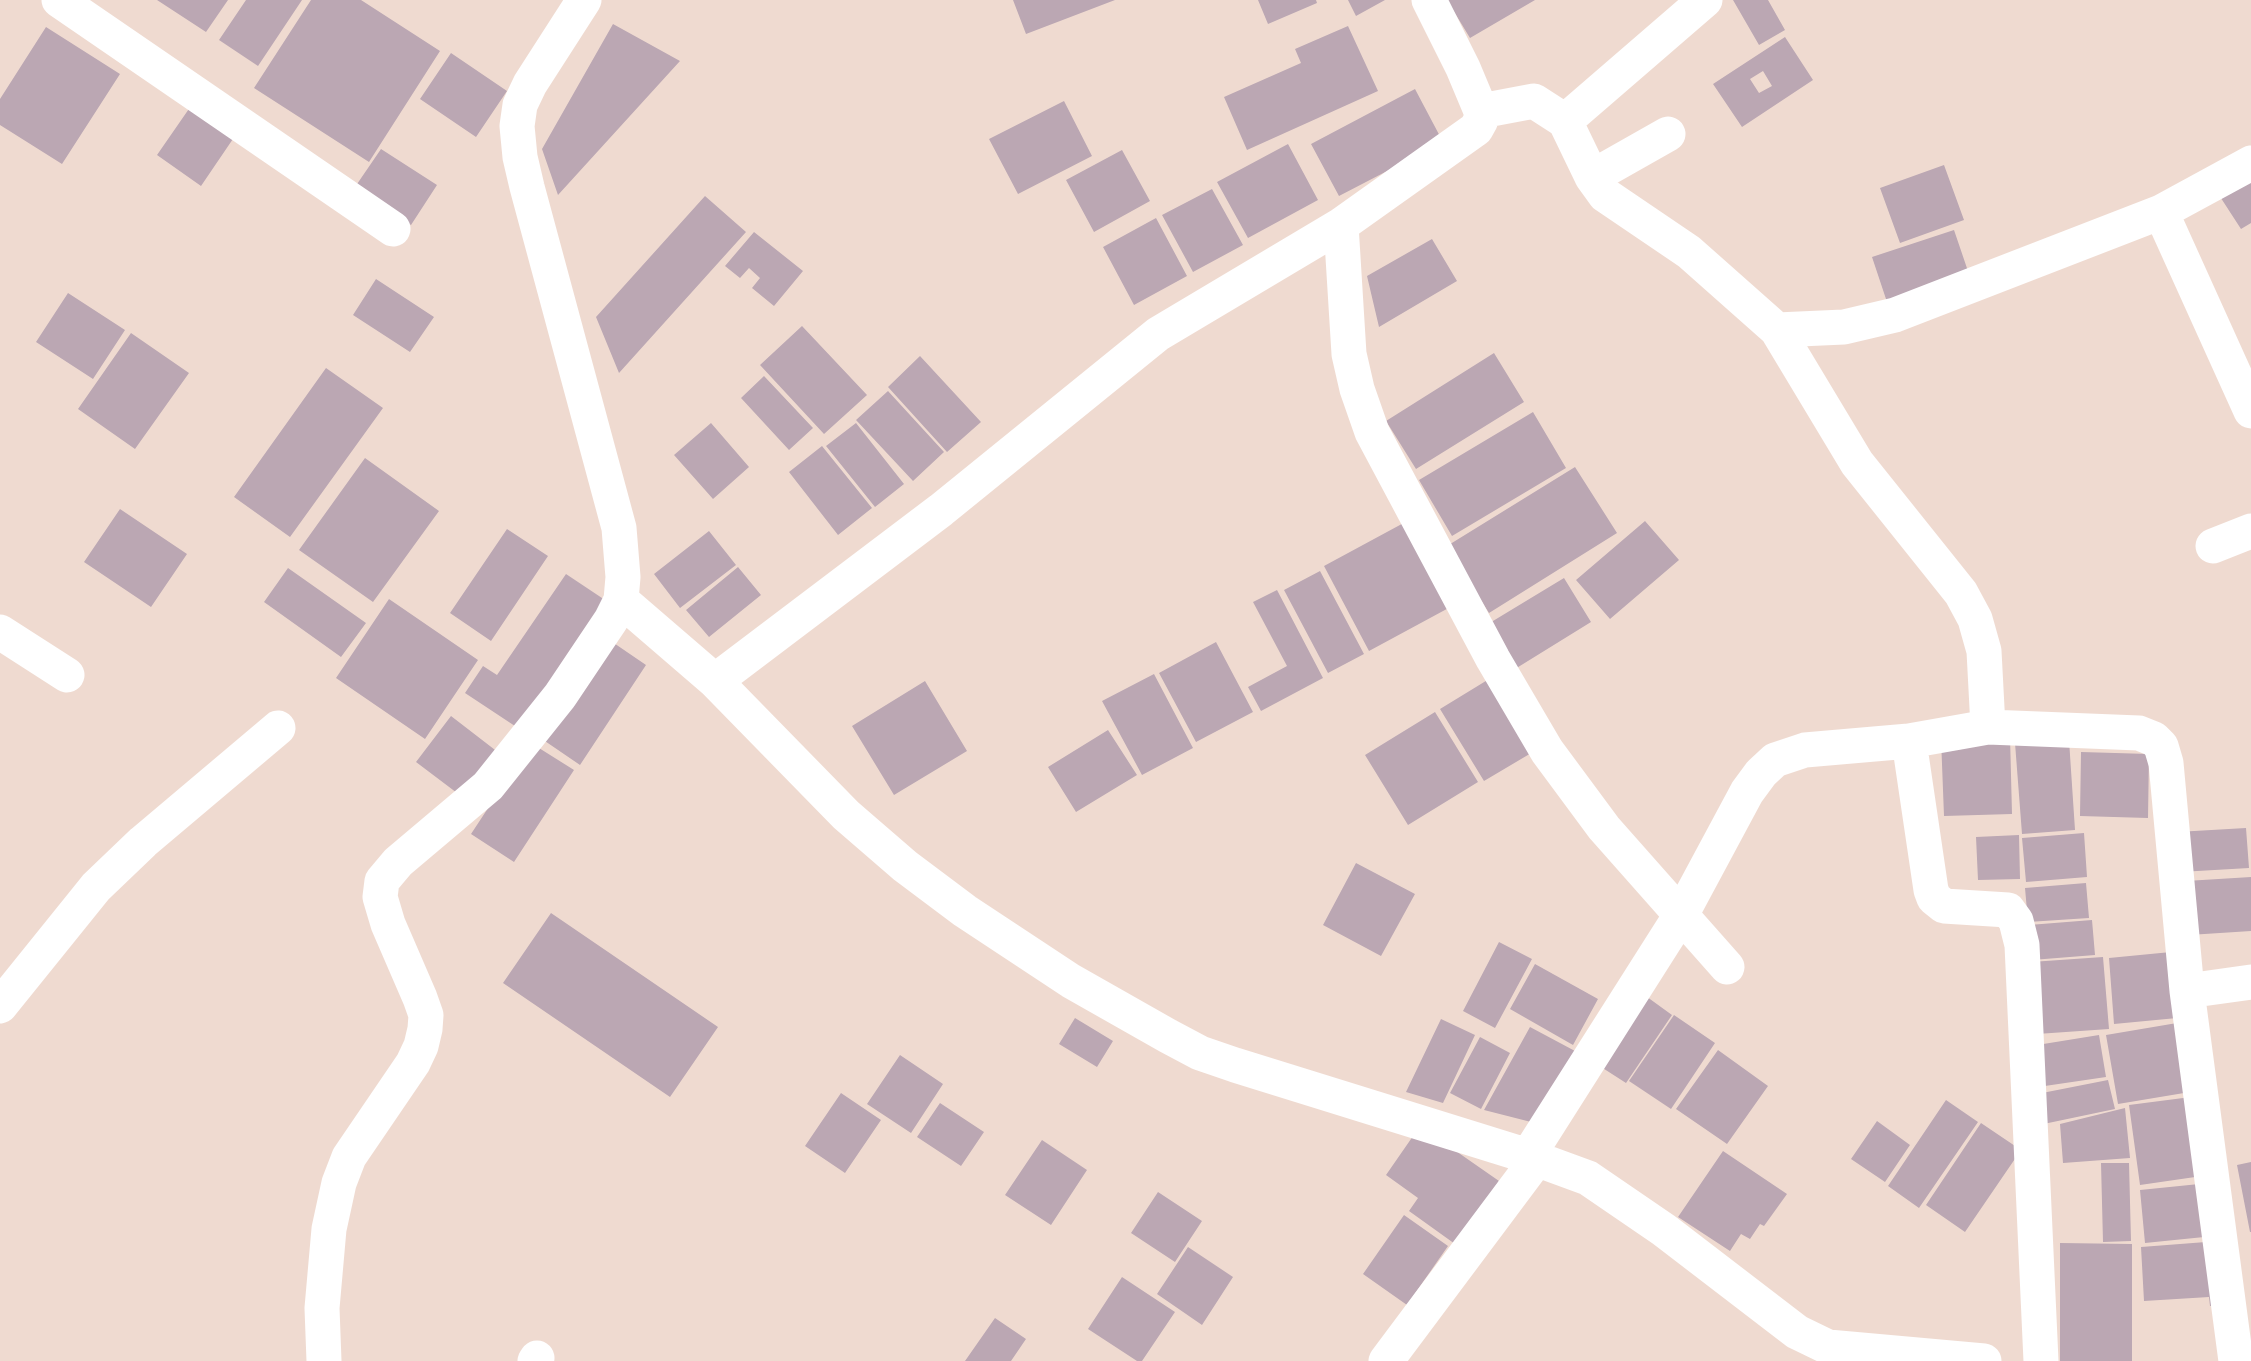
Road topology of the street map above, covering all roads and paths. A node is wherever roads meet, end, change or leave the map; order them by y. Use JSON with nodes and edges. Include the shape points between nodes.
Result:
{"nodes":[{"id":1,"x":59,"y":0,"type":"edge"},
{"id":2,"x":584,"y":0,"type":"edge"},
{"id":3,"x":1429,"y":0,"type":"edge"},
{"id":4,"x":1705,"y":0,"type":"edge"},
{"id":5,"x":1480,"y":111,"type":"junction"},
{"id":6,"x":1565,"y":121,"type":"junction"},
{"id":7,"x":1668,"y":134,"type":"dead end"},
{"id":8,"x":2251,"y":163,"type":"edge"},
{"id":9,"x":1592,"y":177,"type":"junction"},
{"id":10,"x":2161,"y":212,"type":"junction"},
{"id":11,"x":1341,"y":225,"type":"junction"},
{"id":12,"x":393,"y":229,"type":"dead end"},
{"id":13,"x":1777,"y":330,"type":"junction"},
{"id":14,"x":2251,"y":411,"type":"edge"},
{"id":15,"x":2251,"y":531,"type":"edge"},
{"id":16,"x":2213,"y":547,"type":"dead end"},
{"id":17,"x":621,"y":600,"type":"junction"},
{"id":18,"x":0,"y":632,"type":"edge"},
{"id":19,"x":67,"y":675,"type":"dead end"},
{"id":20,"x":715,"y":681,"type":"junction"},
{"id":21,"x":1988,"y":727,"type":"junction"},
{"id":22,"x":278,"y":728,"type":"dead end"},
{"id":23,"x":1909,"y":741,"type":"junction"},
{"id":24,"x":1681,"y":915,"type":"junction"},
{"id":25,"x":1727,"y":967,"type":"dead end"},
{"id":26,"x":2251,"y":982,"type":"edge"},
{"id":27,"x":2187,"y":991,"type":"junction"},
{"id":28,"x":0,"y":1006,"type":"edge"},
{"id":29,"x":1532,"y":1157,"type":"junction"},
{"id":30,"x":2238,"y":1273,"type":"edge"},
{"id":31,"x":1823,"y":1354,"type":"edge"},
{"id":32,"x":324,"y":1361,"type":"edge"},
{"id":33,"x":1385,"y":1361,"type":"edge"},
{"id":34,"x":1984,"y":1361,"type":"edge"},
{"id":35,"x":2041,"y":1361,"type":"edge"},
{"id":36,"x":2236,"y":1361,"type":"edge"}],
"edges":[{"from":1,"to":12,"type":"street"},
{"from":2,"to":17,"type":"street","via":[[520,105],[517,126],[527,187],[619,528]]},
{"from":3,"to":5,"type":"street"},
{"from":4,"to":6,"type":"street"},
{"from":5,"to":6,"type":"street","via":[[1534,101]]},
{"from":5,"to":11,"type":"street","via":[[1476,129]]},
{"from":6,"to":9,"type":"street"},
{"from":7,"to":9,"type":"street"},
{"from":8,"to":10,"type":"street"},
{"from":9,"to":13,"type":"street","via":[[1605,195],[1689,252]]},
{"from":10,"to":13,"type":"street","via":[[1895,315],[1844,327]]},
{"from":10,"to":14,"type":"street"},
{"from":11,"to":20,"type":"street","via":[[1158,334],[941,510]]},
{"from":11,"to":24,"type":"street","via":[[1349,355],[1372,432],[1547,751],[1604,828]]},
{"from":13,"to":21,"type":"street","via":[[1857,463],[1975,619],[1984,651]]},
{"from":15,"to":16,"type":"street"},
{"from":17,"to":20,"type":"street"},
{"from":17,"to":32,"type":"street","via":[[560,696],[488,786],[382,881],[380,897],[420,998],[425,1029],[413,1063],[349,1157],[339,1183],[323,1294]]},
{"from":18,"to":19,"type":"street"},
{"from":20,"to":29,"type":"street","via":[[869,836],[965,911],[1072,981],[1200,1053]]},
{"from":21,"to":23,"type":"street"},
{"from":21,"to":27,"type":"street","via":[[2139,733],[2161,746]]},
{"from":22,"to":28,"type":"street","via":[[96,887]]},
{"from":23,"to":24,"type":"street","via":[[1805,750],[1775,760],[1747,792]]},
{"from":23,"to":35,"type":"street","via":[[1934,898],[1944,906],[2008,910],[2022,945]]},
{"from":24,"to":25,"type":"street"},
{"from":24,"to":29,"type":"street"},
{"from":26,"to":27,"type":"street"},
{"from":27,"to":30,"type":"street"},
{"from":29,"to":31,"type":"street","via":[[1588,1178],[1664,1230]]},
{"from":29,"to":33,"type":"street"},
{"from":30,"to":36,"type":"street"},
{"from":31,"to":34,"type":"street"}]}
